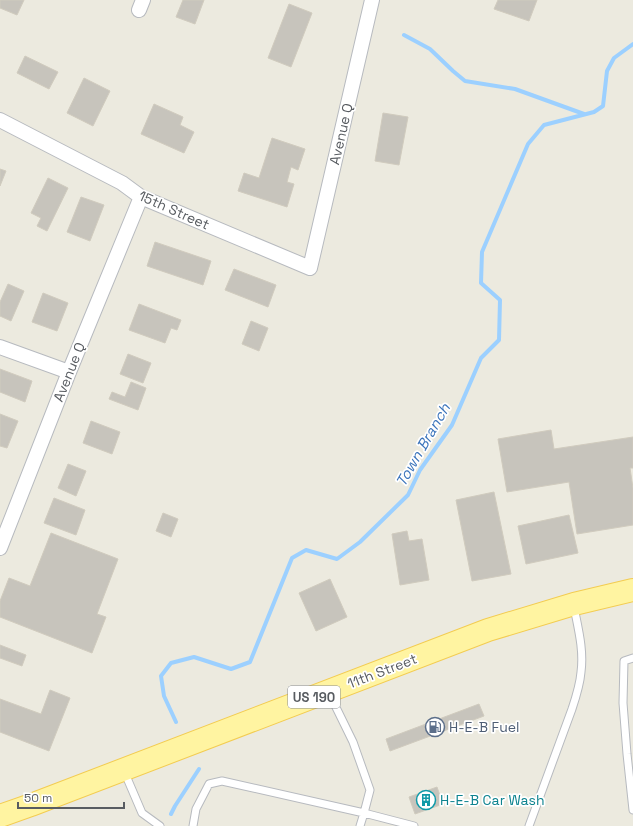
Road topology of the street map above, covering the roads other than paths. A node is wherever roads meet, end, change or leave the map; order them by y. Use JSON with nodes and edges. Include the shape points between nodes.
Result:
{"nodes":[{"id":1,"x":372,"y":0,"type":"edge"},
{"id":2,"x":0,"y":120,"type":"edge"},
{"id":3,"x":141,"y":197,"type":"junction"},
{"id":4,"x":310,"y":268,"type":"joint"},
{"id":5,"x":0,"y":347,"type":"edge"},
{"id":6,"x":69,"y":372,"type":"junction"},
{"id":7,"x":0,"y":548,"type":"edge"},
{"id":8,"x":633,"y":590,"type":"edge"},
{"id":9,"x":574,"y":604,"type":"junction"},
{"id":10,"x":633,"y":658,"type":"edge"},
{"id":11,"x":328,"y":691,"type":"junction"},
{"id":12,"x":630,"y":754,"type":"edge"},
{"id":13,"x":123,"y":770,"type":"junction"},
{"id":14,"x":633,"y":810,"type":"edge"},
{"id":15,"x":364,"y":813,"type":"junction"},
{"id":16,"x":0,"y":816,"type":"edge"},
{"id":17,"x":160,"y":826,"type":"edge"},
{"id":18,"x":193,"y":826,"type":"edge"},
{"id":19,"x":360,"y":826,"type":"edge"},
{"id":20,"x":414,"y":826,"type":"edge"},
{"id":21,"x":529,"y":826,"type":"edge"}],
"edges":[{"from":1,"to":4,"type":"street","name":"Avenue Q"},
{"from":2,"to":3,"type":"street","name":"15th Street","via":[[122,184]]},
{"from":3,"to":4,"type":"street","name":"15th Street"},
{"from":3,"to":6,"type":"street","name":"Avenue Q"},
{"from":5,"to":6,"type":"street"},
{"from":6,"to":7,"type":"street","name":"Avenue Q"},
{"from":8,"to":9,"type":"main road","name":"11th Street","number":"US 190"},
{"from":9,"to":11,"type":"main road","name":"11th Street","number":"US 190","via":[[488,630]]},
{"from":9,"to":21,"type":"lane","via":[[582,657],[578,690]]},
{"from":10,"to":12,"type":"lane","via":[[624,661],[623,703]]},
{"from":11,"to":13,"type":"main road","name":"11th Street","number":"US 190"},
{"from":11,"to":15,"type":"lane","via":[[354,742],[370,790]]},
{"from":12,"to":14,"type":"lane"},
{"from":13,"to":16,"type":"main road","name":"11th Street","number":"US 190"},
{"from":13,"to":17,"type":"lane","via":[[142,813]]},
{"from":15,"to":18,"type":"lane","via":[[222,782],[209,784],[196,809]]},
{"from":15,"to":19,"type":"lane"},
{"from":15,"to":20,"type":"lane"}]}
